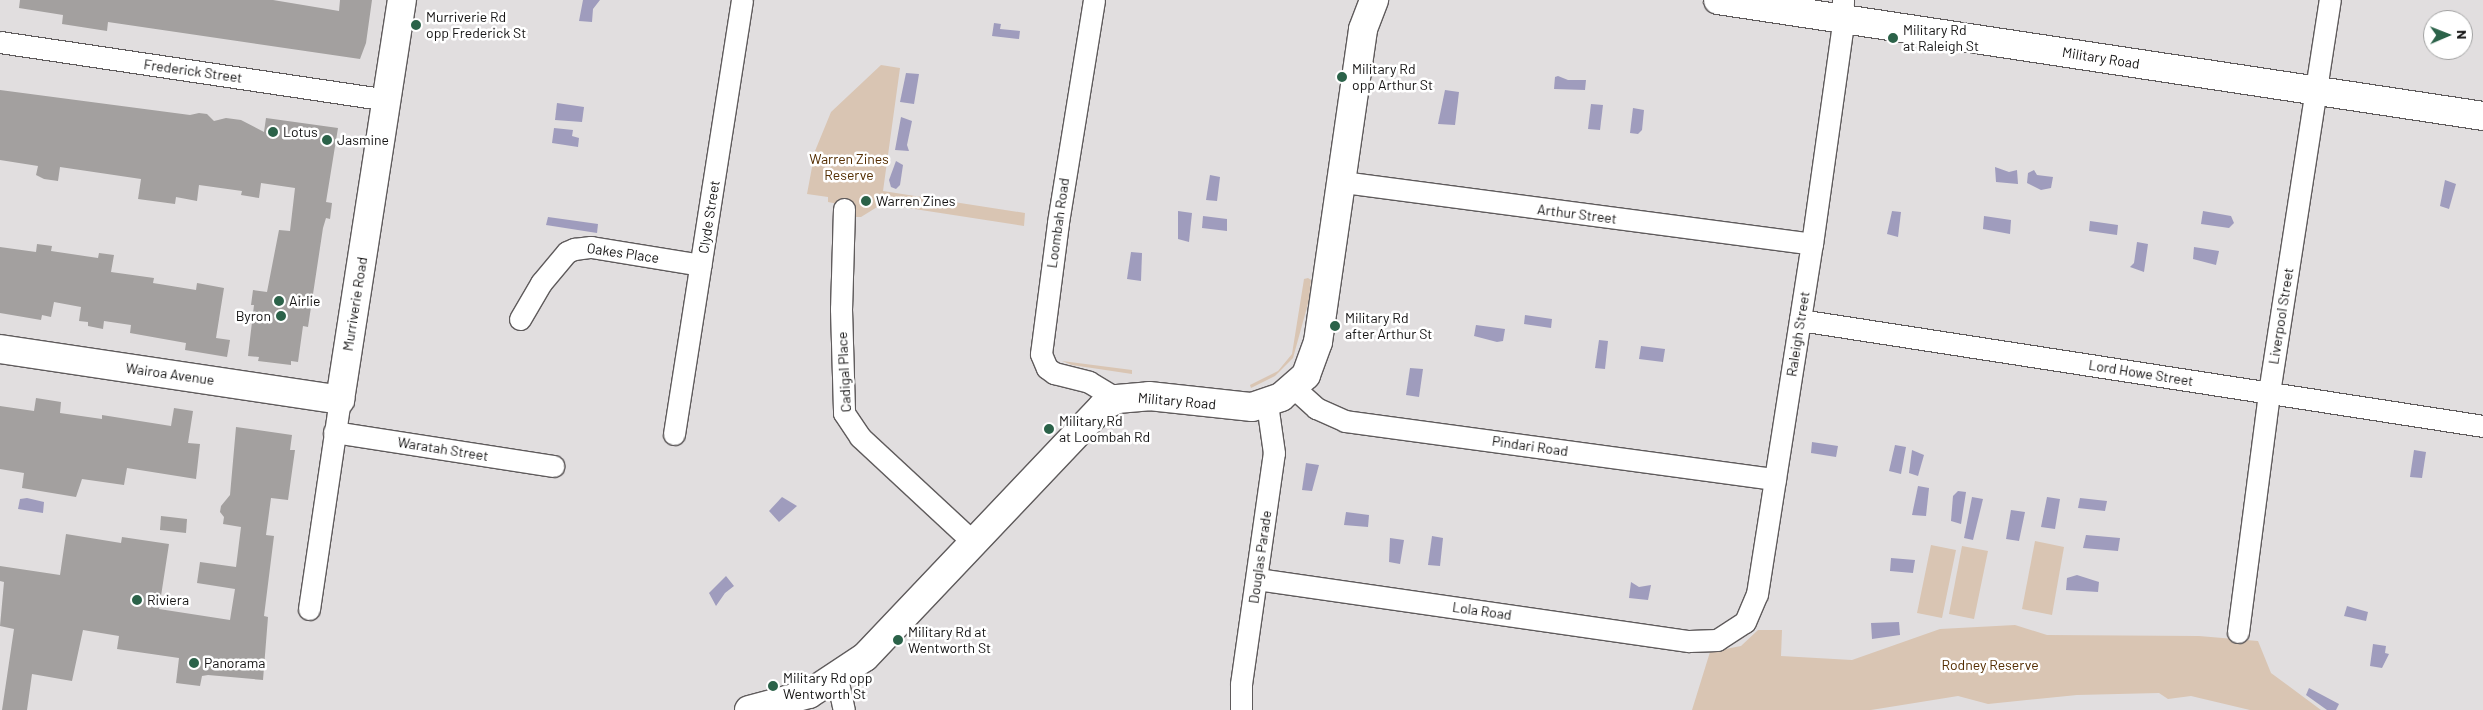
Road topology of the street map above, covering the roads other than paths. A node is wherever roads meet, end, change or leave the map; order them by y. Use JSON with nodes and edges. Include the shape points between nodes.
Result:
{"nodes":[{"id":1,"x":402,"y":0,"type":"edge"},
{"id":2,"x":742,"y":0,"type":"edge"},
{"id":3,"x":1094,"y":0,"type":"edge"},
{"id":4,"x":1374,"y":0,"type":"edge"},
{"id":5,"x":1718,"y":0,"type":"edge"},
{"id":6,"x":2330,"y":0,"type":"edge"},
{"id":7,"x":1843,"y":9,"type":"edge"},
{"id":8,"x":0,"y":42,"type":"edge"},
{"id":9,"x":2317,"y":91,"type":"junction"},
{"id":10,"x":387,"y":100,"type":"junction"},
{"id":11,"x":2483,"y":116,"type":"edge"},
{"id":12,"x":1342,"y":182,"type":"junction"},
{"id":13,"x":844,"y":209,"type":"dead end"},
{"id":14,"x":1812,"y":244,"type":"junction"},
{"id":15,"x":702,"y":265,"type":"junction"},
{"id":16,"x":520,"y":319,"type":"dead end"},
{"id":17,"x":1800,"y":320,"type":"junction"},
{"id":18,"x":0,"y":349,"type":"edge"},
{"id":19,"x":1294,"y":388,"type":"junction"},
{"id":20,"x":2269,"y":392,"type":"junction"},
{"id":21,"x":1117,"y":399,"type":"junction"},
{"id":22,"x":340,"y":400,"type":"junction"},
{"id":23,"x":1267,"y":404,"type":"junction"},
{"id":24,"x":2483,"y":426,"type":"edge"},
{"id":25,"x":334,"y":432,"type":"junction"},
{"id":26,"x":674,"y":434,"type":"dead end"},
{"id":27,"x":553,"y":466,"type":"dead end"},
{"id":28,"x":1775,"y":479,"type":"junction"},
{"id":29,"x":972,"y":541,"type":"junction"},
{"id":30,"x":1257,"y":579,"type":"junction"},
{"id":31,"x":309,"y":609,"type":"dead end"},
{"id":32,"x":2238,"y":632,"type":"dead end"},
{"id":33,"x":1706,"y":642,"type":"joint"},
{"id":34,"x":837,"y":678,"type":"junction"},
{"id":35,"x":750,"y":710,"type":"edge"},
{"id":36,"x":844,"y":710,"type":"edge"},
{"id":37,"x":1241,"y":710,"type":"edge"}],
"edges":[{"from":1,"to":10,"type":"street","name":"Murriverie Road"},
{"from":2,"to":15,"type":"street","name":"Clyde Street"},
{"from":3,"to":21,"type":"street","name":"Loombah Road","via":[[1040,354],[1047,368],[1054,373],[1089,382]]},
{"from":4,"to":12,"type":"street","name":"Military Road","via":[[1364,29]]},
{"from":5,"to":7,"type":"street","name":"Military Road"},
{"from":6,"to":9,"type":"street","name":"Liverpool Street"},
{"from":7,"to":9,"type":"street","name":"Military Road"},
{"from":7,"to":14,"type":"street","name":"Raleigh Street"},
{"from":8,"to":10,"type":"street","name":"Frederick Street"},
{"from":9,"to":11,"type":"street","name":"Military Road"},
{"from":9,"to":20,"type":"street","name":"Liverpool Street"},
{"from":10,"to":22,"type":"street","name":"Murriverie Road"},
{"from":12,"to":14,"type":"street","name":"Arthur Street"},
{"from":12,"to":19,"type":"street","name":"Military Road","via":[[1318,342],[1313,363]]},
{"from":13,"to":29,"type":"street","name":"Cadigal Place","via":[[841,309],[844,413],[860,437]]},
{"from":14,"to":17,"type":"street","name":"Raleigh Street"},
{"from":15,"to":16,"type":"street","name":"Oakes Place","via":[[591,247],[574,249],[567,252],[541,283]]},
{"from":15,"to":26,"type":"street","name":"Clyde Street"},
{"from":17,"to":20,"type":"street","name":"Lord Howe Street"},
{"from":17,"to":28,"type":"street","name":"Raleigh Street"},
{"from":18,"to":22,"type":"street","name":"Wairoa Avenue"},
{"from":19,"to":23,"type":"street","name":"Military Road"},
{"from":19,"to":28,"type":"street","name":"Pindari Road","via":[[1316,408],[1346,421]]},
{"from":20,"to":24,"type":"street","name":"Lord Howe Street"},
{"from":20,"to":32,"type":"street","name":"Liverpool Street"},
{"from":21,"to":23,"type":"street","name":"Military Road","via":[[1149,396],[1237,406]]},
{"from":21,"to":29,"type":"street","via":[[1086,421]]},
{"from":22,"to":25,"type":"street","name":"Murriverie Road"},
{"from":23,"to":30,"type":"street","name":"Douglas Parade","via":[[1274,453]]},
{"from":25,"to":27,"type":"street","name":"Waratah Street"},
{"from":25,"to":31,"type":"street","name":"Murriverie Road"},
{"from":28,"to":33,"type":"street","name":"Raleigh Street","via":[[1753,610],[1738,629]]},
{"from":29,"to":34,"type":"street","via":[[865,657]]},
{"from":30,"to":33,"type":"street","name":"Lola Road"},
{"from":30,"to":37,"type":"street","name":"Douglas Parade","via":[[1241,684]]},
{"from":34,"to":35,"type":"street","via":[[794,700]]},
{"from":34,"to":36,"type":"street"}]}
